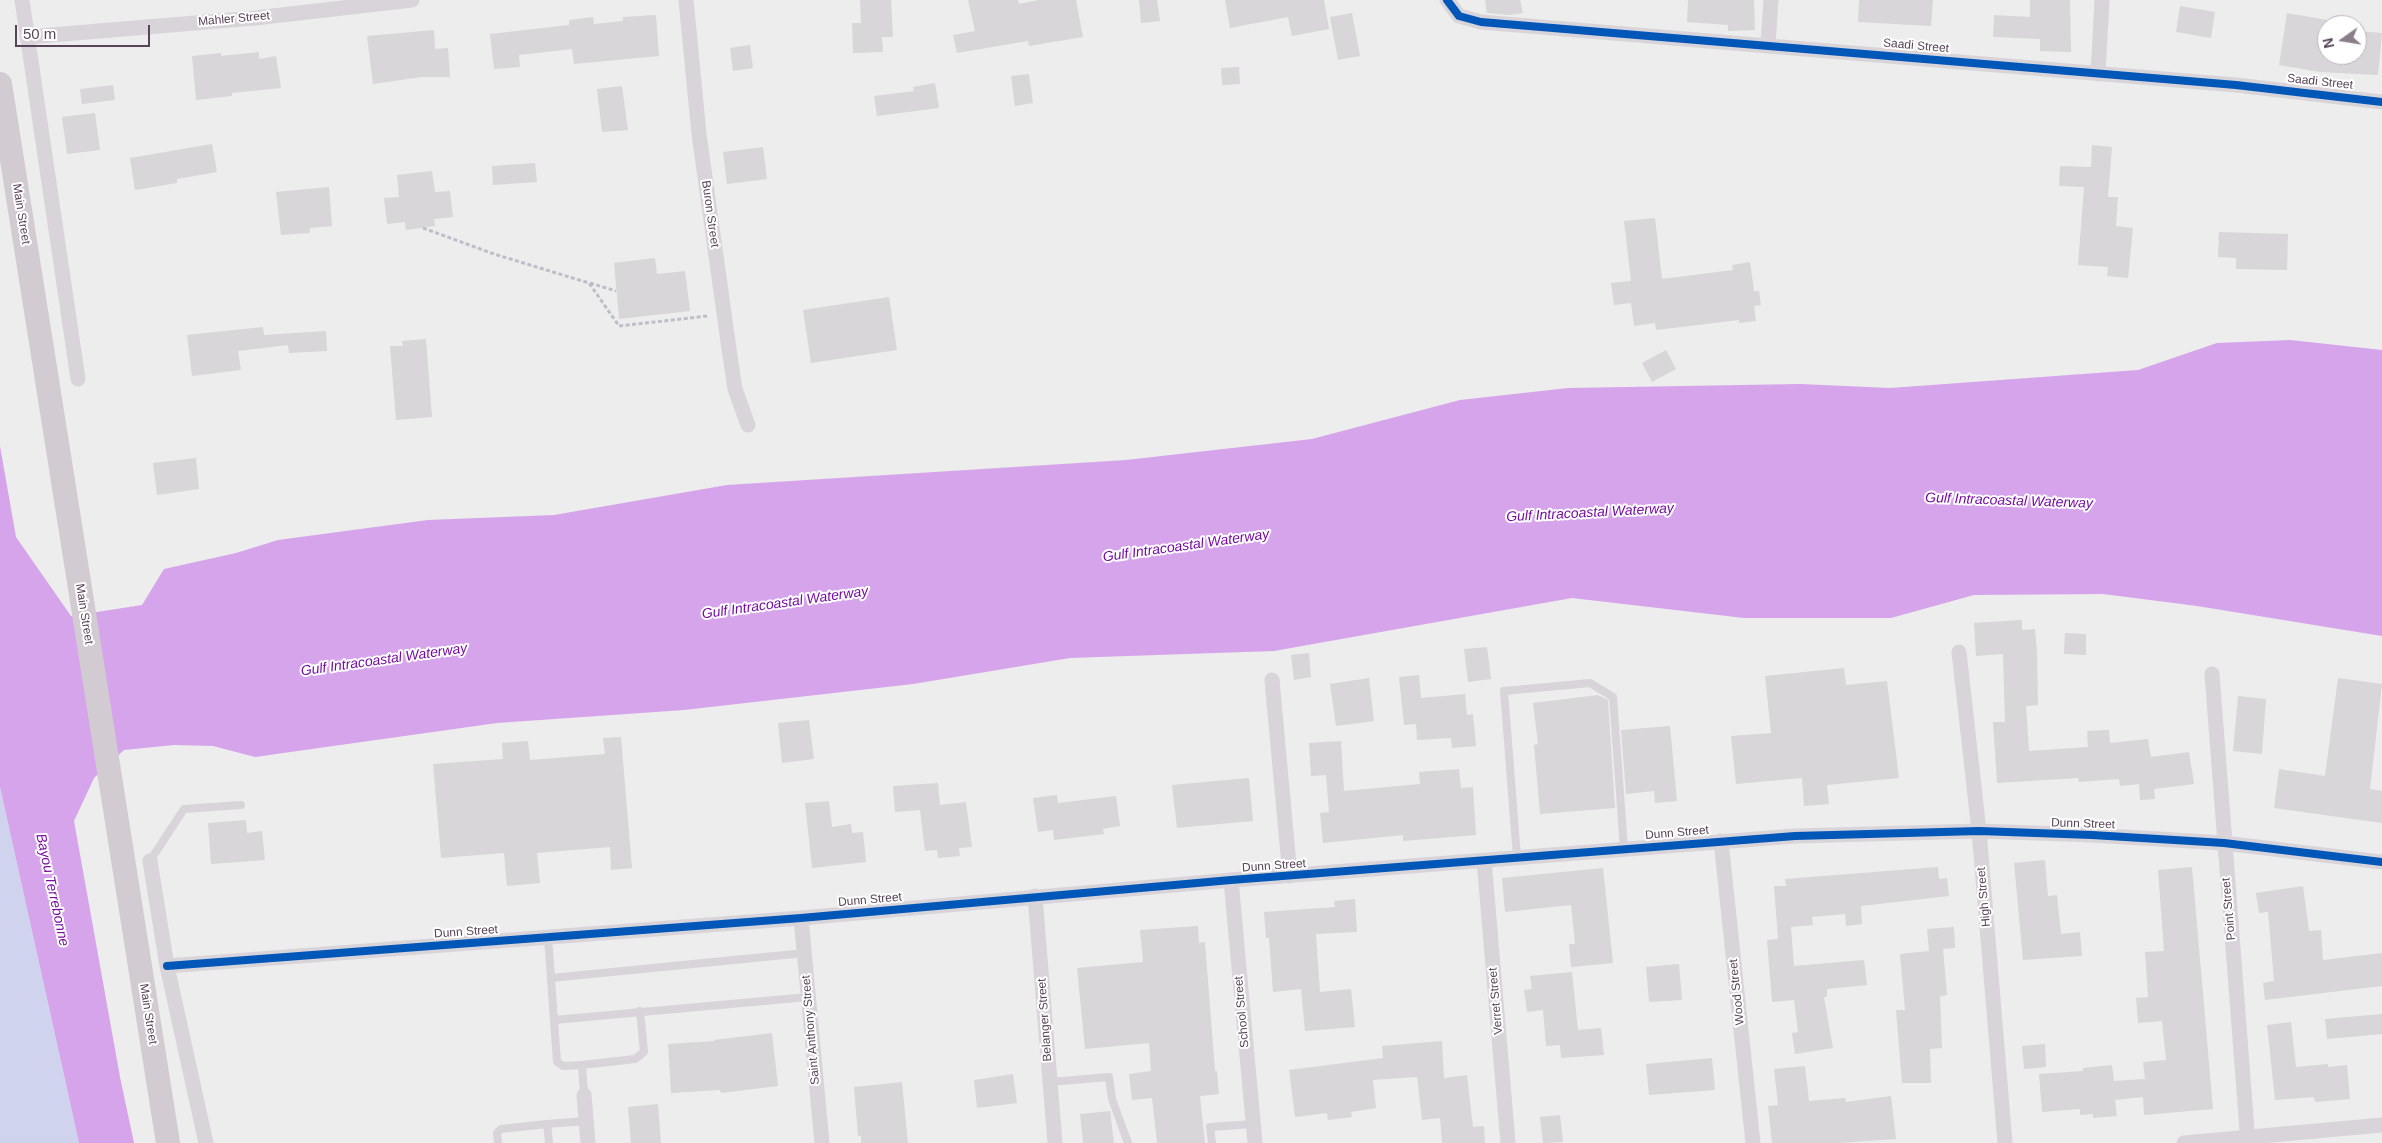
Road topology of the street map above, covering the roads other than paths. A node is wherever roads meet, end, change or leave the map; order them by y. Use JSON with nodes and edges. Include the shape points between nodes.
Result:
{"nodes":[{"id":1,"x":22,"y":0,"type":"edge"},
{"id":2,"x":412,"y":0,"type":"edge"},
{"id":3,"x":686,"y":0,"type":"edge"},
{"id":4,"x":1771,"y":0,"type":"edge"},
{"id":5,"x":2102,"y":0,"type":"edge"},
{"id":6,"x":1450,"y":4,"type":"edge"},
{"id":7,"x":27,"y":37,"type":"junction"},
{"id":8,"x":1768,"y":44,"type":"junction"},
{"id":9,"x":2098,"y":74,"type":"junction"},
{"id":10,"x":0,"y":84,"type":"edge"},
{"id":11,"x":2382,"y":102,"type":"edge"},
{"id":12,"x":78,"y":379,"type":"dead end"},
{"id":13,"x":748,"y":426,"type":"dead end"},
{"id":14,"x":1959,"y":652,"type":"dead end"},
{"id":15,"x":2212,"y":674,"type":"dead end"},
{"id":16,"x":1272,"y":680,"type":"dead end"},
{"id":17,"x":241,"y":805,"type":"dead end"},
{"id":18,"x":1979,"y":831,"type":"junction"},
{"id":19,"x":1721,"y":841,"type":"junction"},
{"id":20,"x":2224,"y":843,"type":"junction"},
{"id":21,"x":1624,"y":848,"type":"junction"},
{"id":22,"x":1516,"y":857,"type":"junction"},
{"id":23,"x":150,"y":860,"type":"joint"},
{"id":24,"x":1484,"y":860,"type":"junction"},
{"id":25,"x":2382,"y":862,"type":"edge"},
{"id":26,"x":1290,"y":876,"type":"junction"},
{"id":27,"x":1230,"y":880,"type":"junction"},
{"id":28,"x":1036,"y":896,"type":"junction"},
{"id":29,"x":801,"y":918,"type":"junction"},
{"id":30,"x":548,"y":937,"type":"junction"},
{"id":31,"x":804,"y":953,"type":"junction"},
{"id":32,"x":167,"y":966,"type":"junction"},
{"id":33,"x":551,"y":978,"type":"junction"},
{"id":34,"x":808,"y":997,"type":"junction"},
{"id":35,"x":640,"y":1011,"type":"junction"},
{"id":36,"x":554,"y":1020,"type":"junction"},
{"id":37,"x":582,"y":1065,"type":"junction"},
{"id":38,"x":1050,"y":1082,"type":"junction"},
{"id":39,"x":584,"y":1095,"type":"joint"},
{"id":40,"x":586,"y":1121,"type":"junction"},
{"id":41,"x":547,"y":1124,"type":"junction"},
{"id":42,"x":1253,"y":1124,"type":"junction"},
{"id":43,"x":2382,"y":1125,"type":"edge"},
{"id":44,"x":2248,"y":1140,"type":"edge"},
{"id":45,"x":168,"y":1143,"type":"edge"},
{"id":46,"x":206,"y":1143,"type":"edge"},
{"id":47,"x":498,"y":1143,"type":"edge"},
{"id":48,"x":548,"y":1143,"type":"edge"},
{"id":49,"x":588,"y":1143,"type":"edge"},
{"id":50,"x":822,"y":1143,"type":"edge"},
{"id":51,"x":1055,"y":1143,"type":"edge"},
{"id":52,"x":1128,"y":1143,"type":"edge"},
{"id":53,"x":1212,"y":1143,"type":"edge"},
{"id":54,"x":1254,"y":1143,"type":"edge"},
{"id":55,"x":1508,"y":1143,"type":"edge"},
{"id":56,"x":1753,"y":1143,"type":"edge"},
{"id":57,"x":2005,"y":1143,"type":"edge"},
{"id":58,"x":2184,"y":1143,"type":"edge"}],
"edges":[{"from":1,"to":7,"type":"street"},
{"from":2,"to":7,"type":"street","name":"Mahler Street","via":[[255,18]]},
{"from":3,"to":13,"type":"street","name":"Buron Street","via":[[699,134],[724,315],[735,388]]},
{"from":4,"to":8,"type":"street"},
{"from":5,"to":9,"type":"street"},
{"from":6,"to":8,"type":"street","name":"Saadi Street","via":[[1459,16],[1481,22]]},
{"from":7,"to":12,"type":"street"},
{"from":8,"to":9,"type":"street","name":"Saadi Street"},
{"from":9,"to":11,"type":"street","name":"Saadi Street","via":[[2236,85]]},
{"from":10,"to":45,"type":"main road","name":"Main Street"},
{"from":14,"to":18,"type":"street","name":"High Street"},
{"from":15,"to":20,"type":"street","name":"Point Street"},
{"from":16,"to":26,"type":"street"},
{"from":17,"to":23,"type":"lane","via":[[184,809]]},
{"from":18,"to":19,"type":"street","name":"Dunn Street"},
{"from":18,"to":20,"type":"street","name":"Dunn Street"},
{"from":18,"to":57,"type":"street","name":"High Street"},
{"from":19,"to":21,"type":"street","name":"Dunn Street"},
{"from":19,"to":56,"type":"street","name":"Wood Street"},
{"from":20,"to":25,"type":"street","name":"Dunn Street"},
{"from":20,"to":44,"type":"street","name":"Point Street"},
{"from":21,"to":22,"type":"street","name":"Dunn Street"},
{"from":21,"to":22,"type":"lane","via":[[1613,697],[1590,683],[1504,691]]},
{"from":22,"to":24,"type":"street","name":"Dunn Street"},
{"from":23,"to":32,"type":"street"},
{"from":24,"to":26,"type":"street","name":"Dunn Street"},
{"from":24,"to":55,"type":"street","name":"Verret Street"},
{"from":26,"to":27,"type":"street","name":"Dunn Street"},
{"from":27,"to":28,"type":"street","name":"Dunn Street"},
{"from":27,"to":42,"type":"street","name":"School Street"},
{"from":28,"to":29,"type":"street","name":"Dunn Street"},
{"from":28,"to":38,"type":"street","name":"Belanger Street"},
{"from":29,"to":30,"type":"street","name":"Dunn Street"},
{"from":29,"to":31,"type":"street","name":"Saint Anthony Street"},
{"from":30,"to":32,"type":"street","name":"Dunn Street"},
{"from":30,"to":33,"type":"lane"},
{"from":31,"to":33,"type":"lane"},
{"from":31,"to":34,"type":"street","name":"Saint Anthony Street"},
{"from":32,"to":46,"type":"street"},
{"from":33,"to":36,"type":"lane"},
{"from":34,"to":35,"type":"lane"},
{"from":34,"to":50,"type":"street","name":"Saint Anthony Street"},
{"from":35,"to":36,"type":"lane"},
{"from":35,"to":37,"type":"lane","via":[[645,1048],[640,1057]]},
{"from":36,"to":37,"type":"lane","via":[[557,1062],[563,1066]]},
{"from":37,"to":39,"type":"lane"},
{"from":38,"to":51,"type":"street","name":"Belanger Street"},
{"from":38,"to":52,"type":"lane","via":[[1109,1077],[1112,1099]]},
{"from":39,"to":40,"type":"street"},
{"from":40,"to":41,"type":"lane"},
{"from":40,"to":49,"type":"street"},
{"from":41,"to":47,"type":"lane","via":[[501,1129],[497,1133]]},
{"from":41,"to":48,"type":"lane"},
{"from":42,"to":53,"type":"lane","via":[[1210,1127]]},
{"from":42,"to":54,"type":"street","name":"School Street"},
{"from":43,"to":44,"type":"street"},
{"from":44,"to":58,"type":"street"}]}
